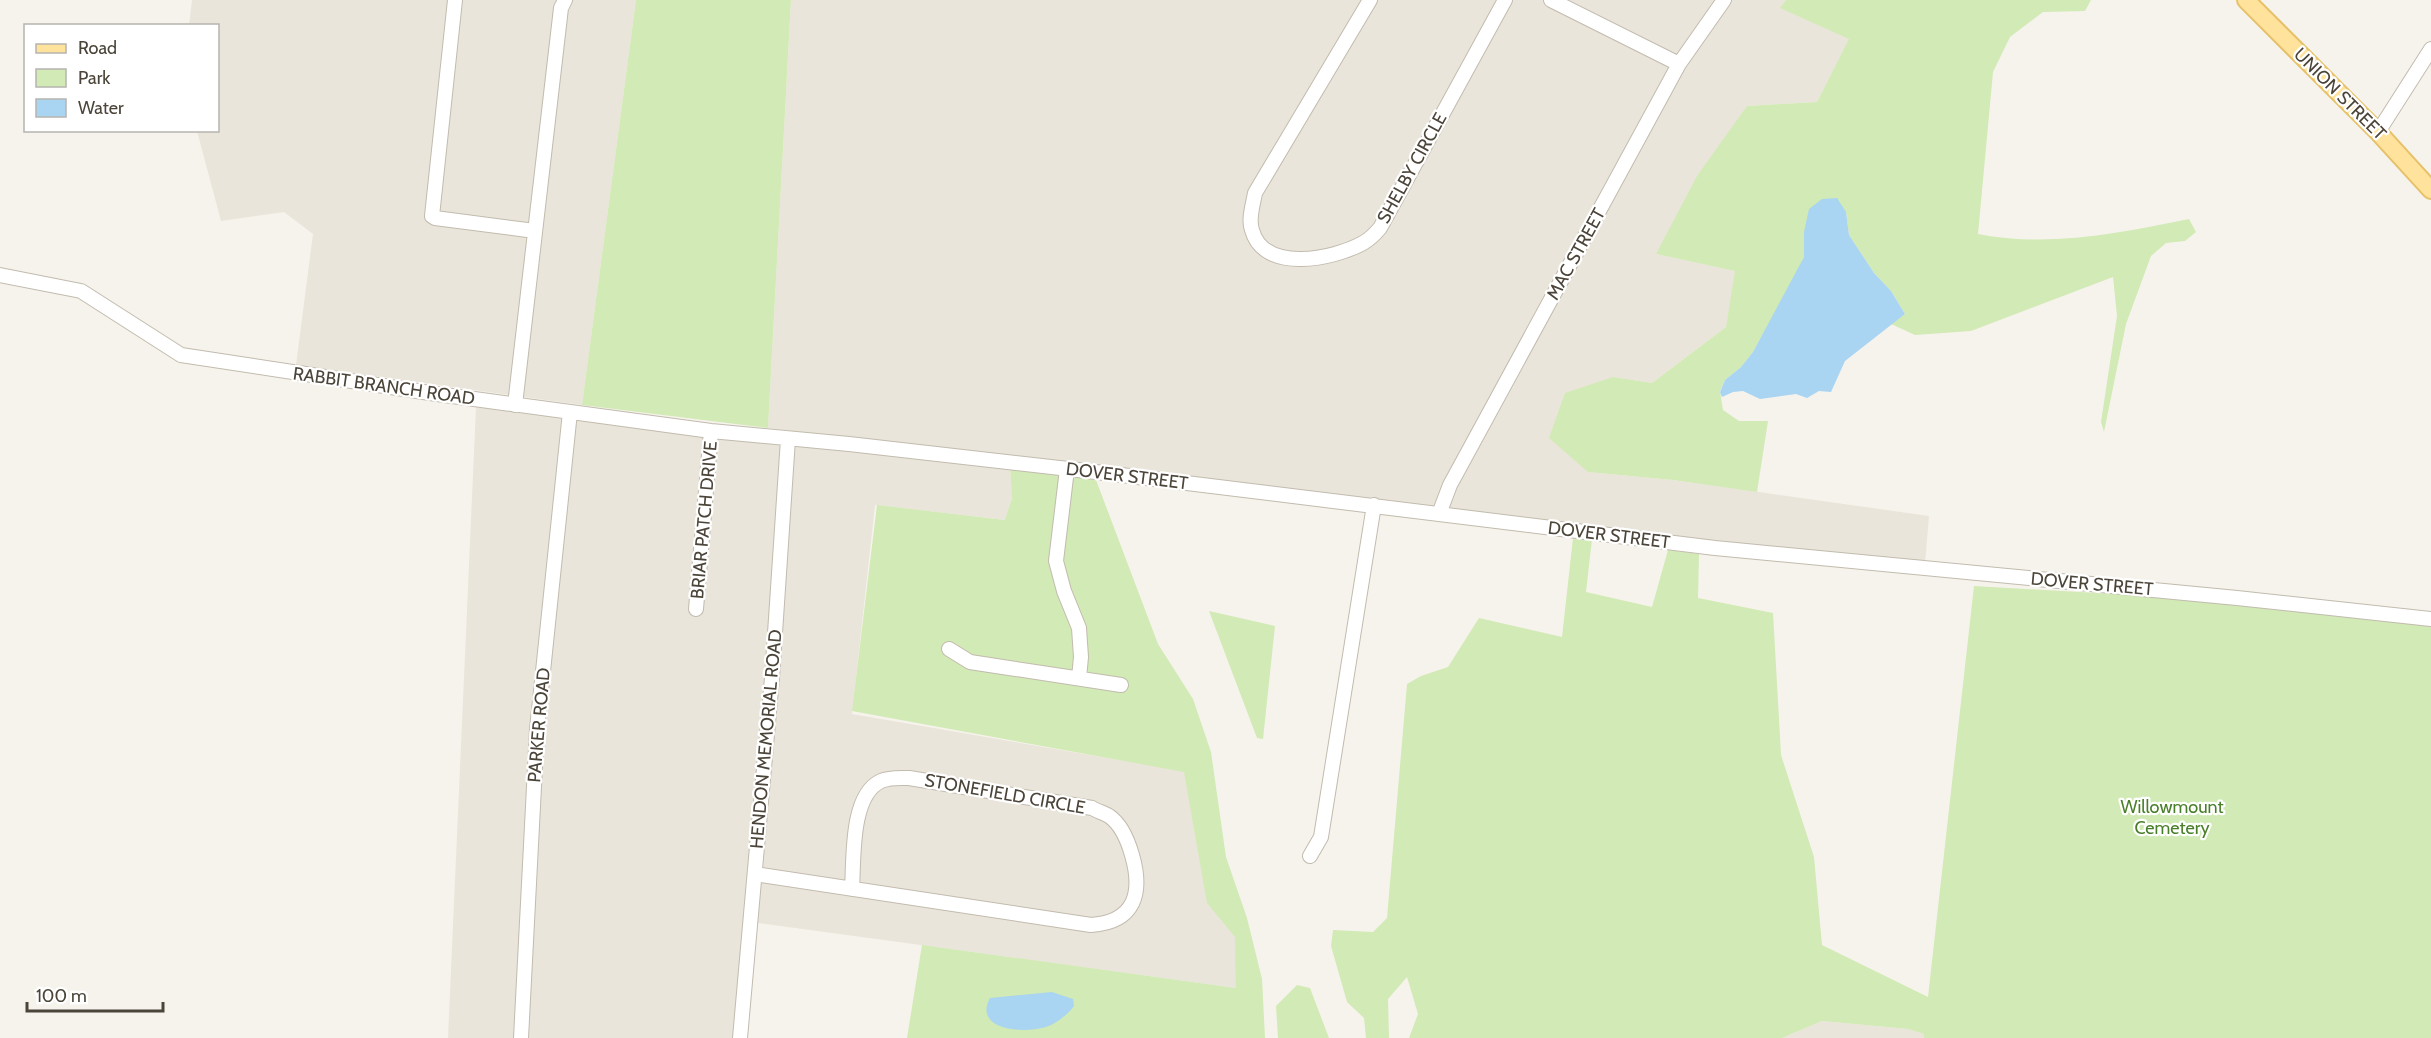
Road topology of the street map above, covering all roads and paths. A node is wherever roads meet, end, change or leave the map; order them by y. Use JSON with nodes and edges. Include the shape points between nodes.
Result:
{"nodes":[{"id":1,"x":455,"y":0,"type":"edge"},
{"id":2,"x":565,"y":0,"type":"edge"},
{"id":3,"x":1370,"y":0,"type":"edge"},
{"id":4,"x":1505,"y":0,"type":"edge"},
{"id":5,"x":1551,"y":0,"type":"edge"},
{"id":6,"x":1724,"y":0,"type":"edge"},
{"id":7,"x":2246,"y":0,"type":"edge"},
{"id":8,"x":2431,"y":49,"type":"edge"},
{"id":9,"x":1679,"y":64,"type":"junction"},
{"id":10,"x":2378,"y":132,"type":"junction"},
{"id":11,"x":2431,"y":190,"type":"edge"},
{"id":12,"x":535,"y":231,"type":"junction"},
{"id":13,"x":0,"y":275,"type":"edge"},
{"id":14,"x":515,"y":405,"type":"junction"},
{"id":15,"x":570,"y":412,"type":"junction"},
{"id":16,"x":711,"y":431,"type":"junction"},
{"id":17,"x":788,"y":439,"type":"junction"},
{"id":18,"x":1067,"y":469,"type":"junction"},
{"id":19,"x":1374,"y":505,"type":"junction"},
{"id":20,"x":1439,"y":514,"type":"junction"},
{"id":21,"x":696,"y":609,"type":"dead end"},
{"id":22,"x":2431,"y":619,"type":"edge"},
{"id":23,"x":949,"y":649,"type":"dead end"},
{"id":24,"x":1078,"y":678,"type":"junction"},
{"id":25,"x":1121,"y":685,"type":"dead end"},
{"id":26,"x":1310,"y":856,"type":"dead end"},
{"id":27,"x":755,"y":874,"type":"junction"},
{"id":28,"x":852,"y":889,"type":"junction"},
{"id":29,"x":521,"y":1038,"type":"edge"},
{"id":30,"x":740,"y":1038,"type":"edge"}],
"edges":[{"from":1,"to":12,"type":"street","via":[[432,216]]},
{"from":2,"to":12,"type":"street"},
{"from":3,"to":4,"type":"street","name":"SHELBY CIRCLE","via":[[1256,194],[1251,211],[1252,231],[1260,246],[1274,256],[1291,260],[1344,252],[1376,233]]},
{"from":5,"to":9,"type":"street"},
{"from":6,"to":9,"type":"street","name":"MAC STREET"},
{"from":7,"to":10,"type":"main road","name":"UNION STREET"},
{"from":8,"to":10,"type":"street"},
{"from":9,"to":20,"type":"street","name":"MAC STREET","via":[[1450,485]]},
{"from":10,"to":11,"type":"main road","name":"UNION STREET"},
{"from":12,"to":14,"type":"street"},
{"from":13,"to":14,"type":"street","name":"RABBIT BRANCH ROAD","via":[[81,291],[181,355]]},
{"from":14,"to":15,"type":"street","name":"RABBIT BRANCH ROAD"},
{"from":15,"to":16,"type":"street","name":"RABBIT BRANCH ROAD"},
{"from":15,"to":29,"type":"street","name":"PARKER ROAD","via":[[537,729]]},
{"from":16,"to":17,"type":"street","name":"RABBIT BRANCH ROAD"},
{"from":16,"to":21,"type":"street","name":"BRIAR PATCH DRIVE"},
{"from":17,"to":18,"type":"street","name":"DOVER STREET"},
{"from":17,"to":27,"type":"street","name":"HENDON MEMORIAL ROAD"},
{"from":18,"to":19,"type":"street","name":"DOVER STREET"},
{"from":18,"to":24,"type":"street","via":[[1056,561],[1078,628]]},
{"from":19,"to":20,"type":"street","name":"DOVER STREET"},
{"from":19,"to":26,"type":"street","via":[[1321,837]]},
{"from":20,"to":22,"type":"street","name":"DOVER STREET","via":[[1715,548]]},
{"from":23,"to":24,"type":"street","via":[[970,662]]},
{"from":24,"to":25,"type":"street"},
{"from":27,"to":28,"type":"street","name":"STONEFIELD CIRCLE"},
{"from":27,"to":30,"type":"street","name":"HENDON MEMORIAL ROAD"},
{"from":28,"to":28,"type":"street","name":"STONEFIELD CIRCLE","via":[[1091,925],[1111,921],[1129,910],[1138,876],[1119,826],[1092,808],[896,777],[872,787],[859,810]]}]}
